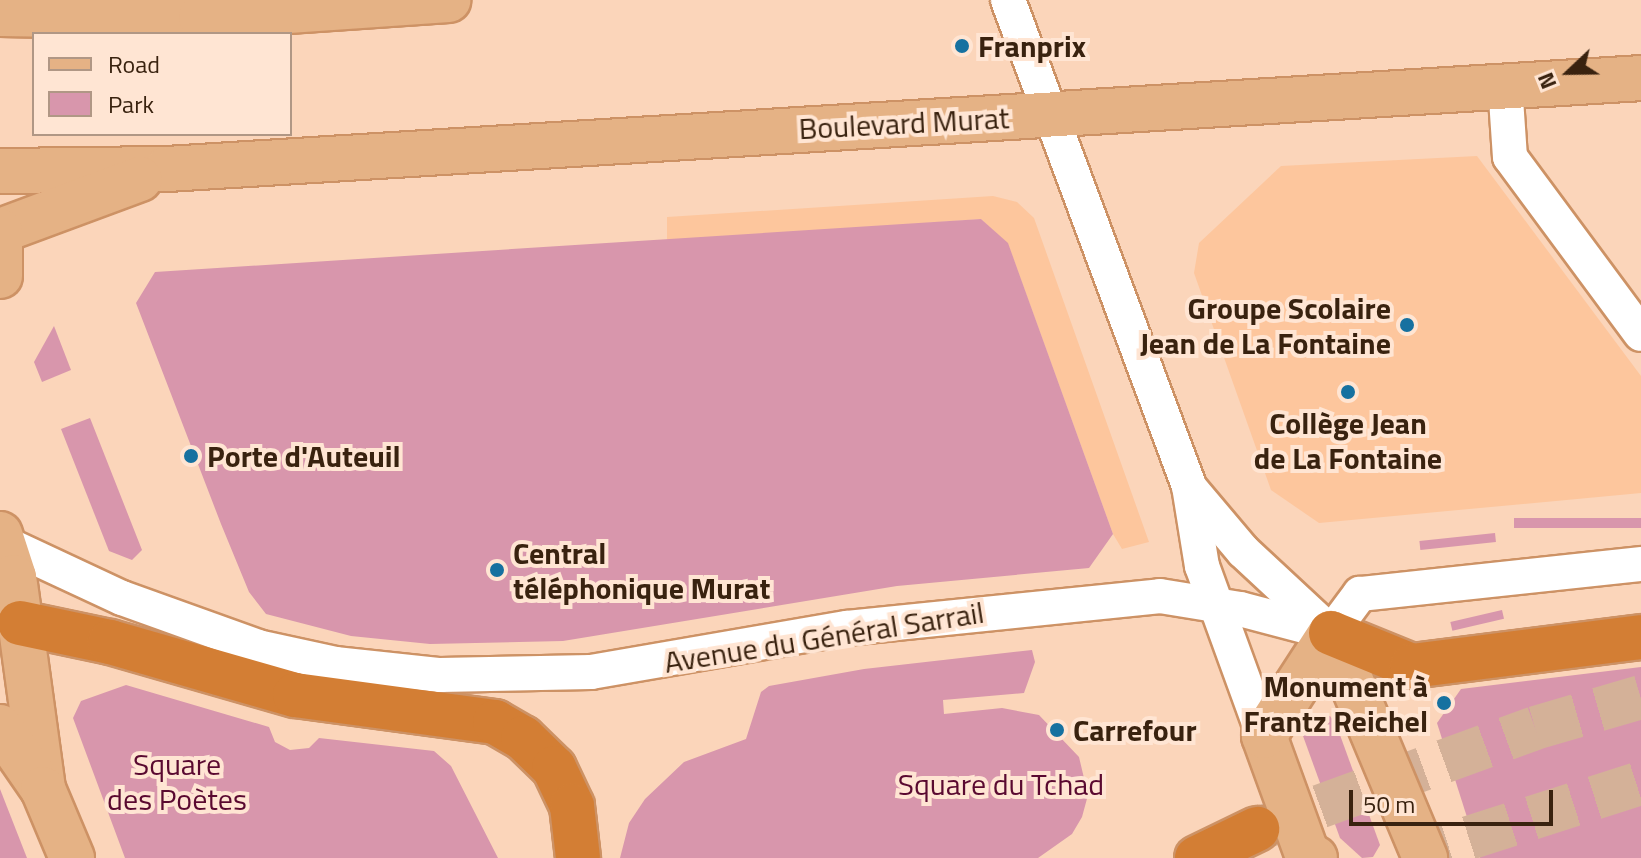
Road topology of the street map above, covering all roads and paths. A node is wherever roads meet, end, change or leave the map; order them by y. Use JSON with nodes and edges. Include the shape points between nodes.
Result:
{"nodes":[{"id":1,"x":448,"y":0,"type":"edge"},
{"id":2,"x":1008,"y":0,"type":"edge"},
{"id":3,"x":0,"y":14,"type":"edge"},
{"id":4,"x":1641,"y":78,"type":"edge"},
{"id":5,"x":1505,"y":84,"type":"junction"},
{"id":6,"x":1049,"y":116,"type":"junction"},
{"id":7,"x":167,"y":169,"type":"junction"},
{"id":8,"x":0,"y":171,"type":"edge"},
{"id":9,"x":0,"y":231,"type":"edge"},
{"id":10,"x":0,"y":276,"type":"edge"},
{"id":11,"x":1641,"y":334,"type":"edge"},
{"id":12,"x":1189,"y":486,"type":"junction"},
{"id":13,"x":3,"y":539,"type":"edge"},
{"id":14,"x":1641,"y":564,"type":"edge"},
{"id":15,"x":1215,"y":605,"type":"junction"},
{"id":16,"x":10,"y":625,"type":"edge"},
{"id":17,"x":1331,"y":633,"type":"junction"},
{"id":18,"x":1641,"y":637,"type":"edge"},
{"id":19,"x":0,"y":727,"type":"edge"},
{"id":20,"x":1264,"y":736,"type":"junction"},
{"id":21,"x":43,"y":789,"type":"junction"},
{"id":22,"x":1257,"y":829,"type":"tunnel mouth"},
{"id":23,"x":1310,"y":857,"type":"edge"},
{"id":24,"x":72,"y":858,"type":"edge"},
{"id":25,"x":578,"y":858,"type":"edge"},
{"id":26,"x":1197,"y":858,"type":"edge"},
{"id":27,"x":1425,"y":858,"type":"edge"}],
"edges":[{"from":1,"to":3,"type":"main road","via":[[201,17]]},
{"from":2,"to":6,"type":"street"},
{"from":4,"to":5,"type":"main road","name":"Boulevard Murat"},
{"from":5,"to":6,"type":"main road","name":"Boulevard Murat"},
{"from":5,"to":11,"type":"street","via":[[1510,157]]},
{"from":6,"to":7,"type":"main road","name":"Boulevard Murat"},
{"from":6,"to":12,"type":"street"},
{"from":7,"to":8,"type":"main road","name":"Boulevard Murat"},
{"from":7,"to":9,"type":"main road","name":"Boulevard Murat"},
{"from":9,"to":10,"type":"main road"},
{"from":12,"to":15,"type":"street","via":[[1202,566]]},
{"from":12,"to":17,"type":"street","via":[[1243,551]]},
{"from":13,"to":15,"type":"street","name":"Avenue du Général Sarrail","via":[[122,598],[258,647],[335,664],[440,675],[591,672],[847,628],[1078,603],[1160,596]]},
{"from":13,"to":16,"type":"main road"},
{"from":14,"to":17,"type":"street","via":[[1360,594]]},
{"from":15,"to":17,"type":"street","name":"Avenue du Général Sarrail"},
{"from":15,"to":20,"type":"street"},
{"from":16,"to":21,"type":"main road"},
{"from":16,"to":25,"type":"highway","via":[[110,642],[295,695],[495,722],[533,746],[560,778],[576,824]]},
{"from":17,"to":18,"type":"highway","via":[[1412,666]]},
{"from":17,"to":20,"type":"main road"},
{"from":17,"to":27,"type":"main road"},
{"from":19,"to":21,"type":"main road"},
{"from":20,"to":23,"type":"main road"},
{"from":21,"to":24,"type":"main road"},
{"from":22,"to":26,"type":"highway"}]}
